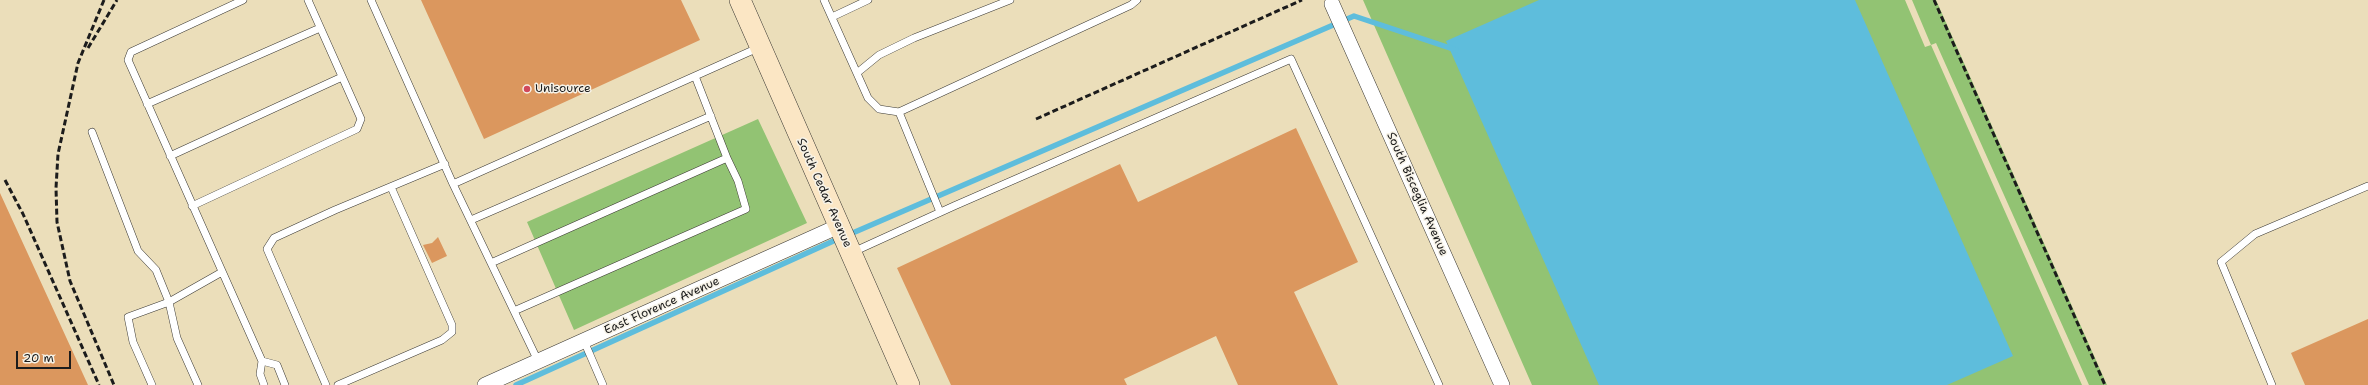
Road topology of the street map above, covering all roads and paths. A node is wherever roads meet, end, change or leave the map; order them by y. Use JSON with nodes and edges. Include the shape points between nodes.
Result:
{"nodes":[{"id":1,"x":243,"y":0,"type":"edge"},
{"id":2,"x":308,"y":0,"type":"edge"},
{"id":3,"x":371,"y":0,"type":"edge"},
{"id":4,"x":740,"y":0,"type":"edge"},
{"id":5,"x":824,"y":0,"type":"edge"},
{"id":6,"x":868,"y":0,"type":"edge"},
{"id":7,"x":1010,"y":0,"type":"edge"},
{"id":8,"x":1137,"y":0,"type":"edge"},
{"id":9,"x":1332,"y":4,"type":"dead end"},
{"id":10,"x":832,"y":17,"type":"junction"},
{"id":11,"x":320,"y":28,"type":"junction"},
{"id":12,"x":761,"y":47,"type":"junction"},
{"id":13,"x":857,"y":72,"type":"junction"},
{"id":14,"x":695,"y":76,"type":"junction"},
{"id":15,"x":342,"y":78,"type":"junction"},
{"id":16,"x":147,"y":104,"type":"junction"},
{"id":17,"x":899,"y":112,"type":"junction"},
{"id":18,"x":711,"y":116,"type":"junction"},
{"id":19,"x":92,"y":132,"type":"dead end"},
{"id":20,"x":170,"y":156,"type":"junction"},
{"id":21,"x":727,"y":158,"type":"junction"},
{"id":22,"x":445,"y":164,"type":"junction"},
{"id":23,"x":453,"y":184,"type":"junction"},
{"id":24,"x":2368,"y":186,"type":"edge"},
{"id":25,"x":391,"y":187,"type":"junction"},
{"id":26,"x":192,"y":206,"type":"junction"},
{"id":27,"x":940,"y":212,"type":"junction"},
{"id":28,"x":471,"y":220,"type":"junction"},
{"id":29,"x":839,"y":226,"type":"junction"},
{"id":30,"x":851,"y":253,"type":"junction"},
{"id":31,"x":491,"y":263,"type":"junction"},
{"id":32,"x":222,"y":272,"type":"junction"},
{"id":33,"x":169,"y":302,"type":"junction"},
{"id":34,"x":514,"y":311,"type":"junction"},
{"id":35,"x":584,"y":341,"type":"junction"},
{"id":36,"x":262,"y":361,"type":"junction"},
{"id":37,"x":538,"y":361,"type":"junction"},
{"id":38,"x":152,"y":385,"type":"edge"},
{"id":39,"x":198,"y":385,"type":"edge"},
{"id":40,"x":264,"y":385,"type":"edge"},
{"id":41,"x":285,"y":385,"type":"edge"},
{"id":42,"x":326,"y":385,"type":"edge"},
{"id":43,"x":338,"y":385,"type":"edge"},
{"id":44,"x":486,"y":385,"type":"edge"},
{"id":45,"x":603,"y":385,"type":"edge"},
{"id":46,"x":909,"y":385,"type":"edge"},
{"id":47,"x":1439,"y":385,"type":"edge"},
{"id":48,"x":1502,"y":385,"type":"edge"},
{"id":49,"x":2272,"y":385,"type":"edge"}],
"edges":[{"from":1,"to":16,"type":"lane","via":[[131,52],[128,60],[130,68]]},
{"from":2,"to":11,"type":"lane"},
{"from":3,"to":22,"type":"lane"},
{"from":4,"to":12,"type":"main road","name":"South Cedar Avenue"},
{"from":5,"to":10,"type":"lane"},
{"from":6,"to":10,"type":"lane"},
{"from":7,"to":13,"type":"lane","via":[[914,38],[879,55]]},
{"from":8,"to":17,"type":"lane"},
{"from":9,"to":48,"type":"street","name":"South Bisceglia Avenue"},
{"from":10,"to":13,"type":"lane"},
{"from":11,"to":15,"type":"lane"},
{"from":11,"to":16,"type":"lane"},
{"from":12,"to":14,"type":"lane"},
{"from":12,"to":29,"type":"main road","name":"South Cedar Avenue"},
{"from":13,"to":17,"type":"lane","via":[[868,98],[879,109]]},
{"from":14,"to":18,"type":"lane"},
{"from":14,"to":23,"type":"lane"},
{"from":15,"to":20,"type":"lane"},
{"from":15,"to":26,"type":"lane","via":[[361,119],[357,129]]},
{"from":16,"to":20,"type":"lane"},
{"from":17,"to":27,"type":"lane"},
{"from":18,"to":21,"type":"lane"},
{"from":18,"to":28,"type":"lane"},
{"from":19,"to":33,"type":"lane","via":[[138,250],[156,270]]},
{"from":20,"to":26,"type":"lane"},
{"from":21,"to":31,"type":"lane"},
{"from":21,"to":34,"type":"lane","via":[[738,181],[746,210]]},
{"from":22,"to":23,"type":"lane"},
{"from":22,"to":25,"type":"lane"},
{"from":23,"to":28,"type":"lane"},
{"from":24,"to":49,"type":"lane","via":[[2255,234],[2221,262]]},
{"from":25,"to":42,"type":"lane","via":[[274,238],[267,249]]},
{"from":25,"to":43,"type":"lane","via":[[452,325],[452,332],[442,340]]},
{"from":26,"to":32,"type":"lane"},
{"from":27,"to":30,"type":"lane"},
{"from":27,"to":47,"type":"lane","via":[[1291,59]]},
{"from":28,"to":31,"type":"lane"},
{"from":29,"to":30,"type":"main road","name":"South Cedar Avenue"},
{"from":29,"to":35,"type":"street","name":"East Florence Avenue"},
{"from":30,"to":46,"type":"main road","name":"South Cedar Avenue"},
{"from":31,"to":34,"type":"lane"},
{"from":32,"to":33,"type":"lane"},
{"from":32,"to":36,"type":"lane"},
{"from":33,"to":38,"type":"lane","via":[[128,317],[133,342]]},
{"from":33,"to":39,"type":"lane","via":[[177,338]]},
{"from":34,"to":37,"type":"lane"},
{"from":35,"to":37,"type":"street","name":"East Florence Avenue"},
{"from":35,"to":45,"type":"lane"},
{"from":36,"to":40,"type":"lane","via":[[260,374]]},
{"from":36,"to":41,"type":"lane","via":[[277,365]]},
{"from":37,"to":44,"type":"street","name":"East Florence Avenue"}]}
